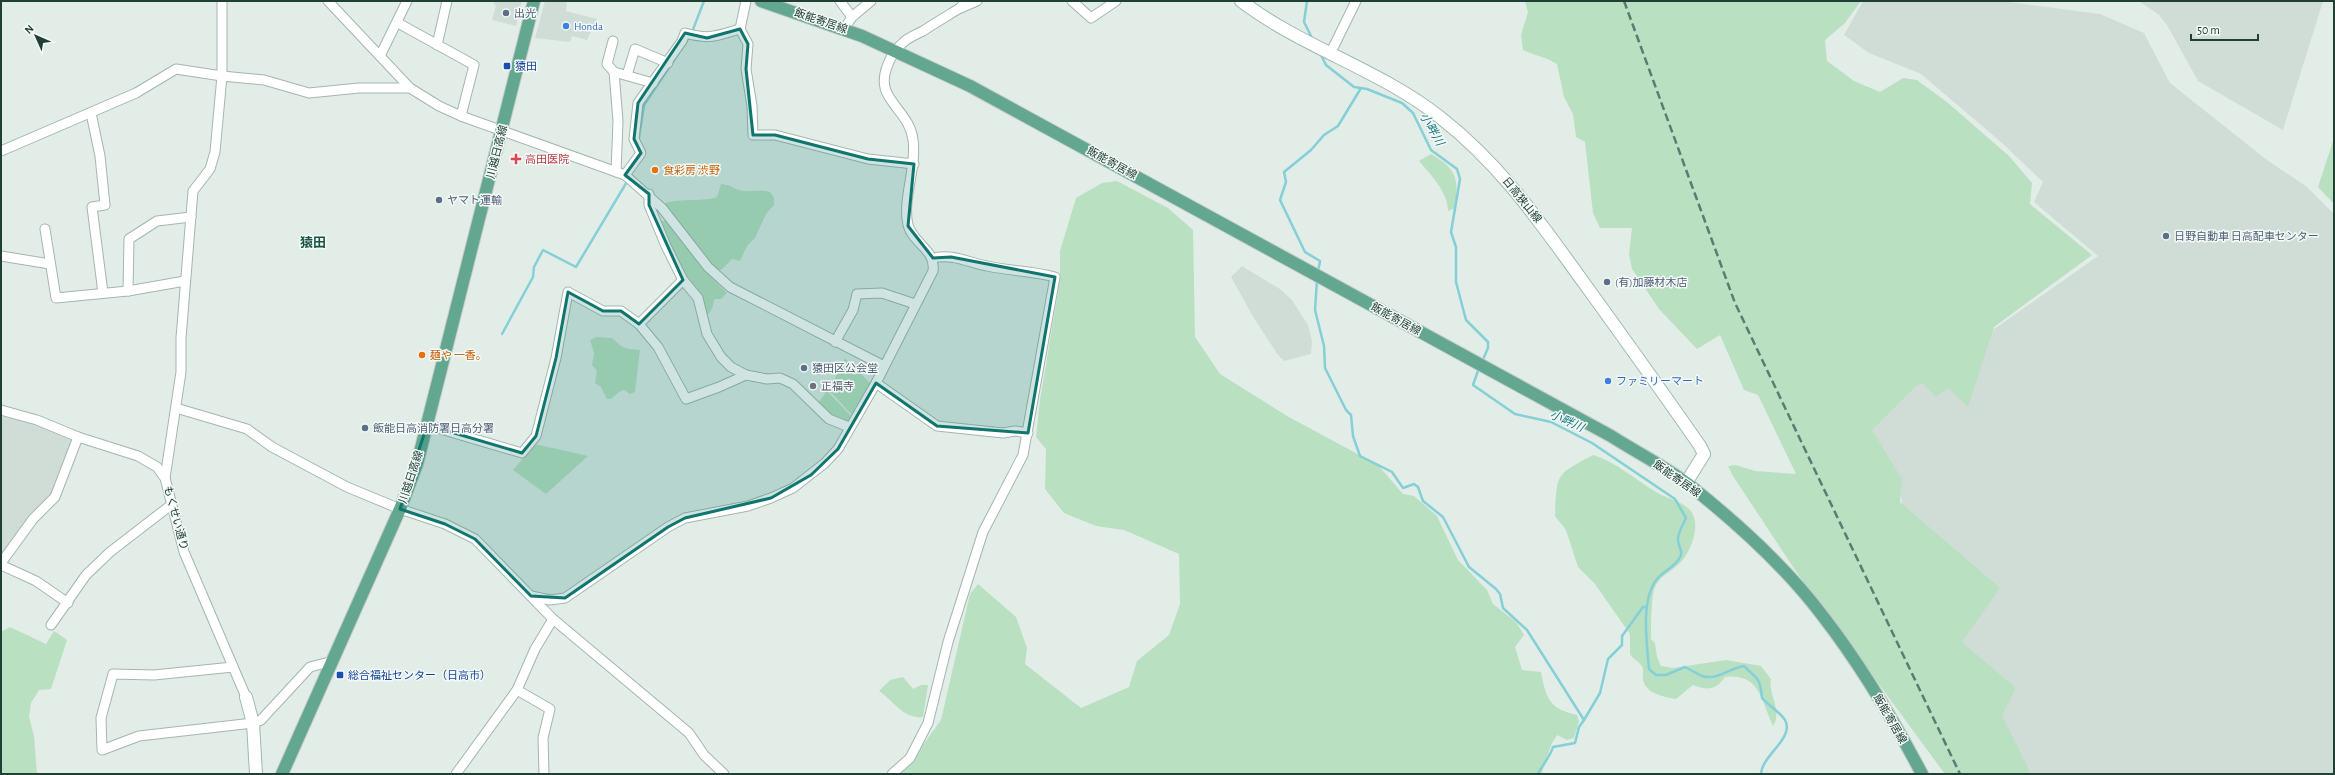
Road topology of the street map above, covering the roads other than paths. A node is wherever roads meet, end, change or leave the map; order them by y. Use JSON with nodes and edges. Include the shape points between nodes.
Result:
{"nodes":[{"id":1,"x":222,"y":1,"type":"edge"},
{"id":2,"x":328,"y":1,"type":"edge"},
{"id":3,"x":407,"y":1,"type":"edge"},
{"id":4,"x":447,"y":1,"type":"edge"},
{"id":5,"x":534,"y":1,"type":"edge"},
{"id":6,"x":746,"y":1,"type":"edge"},
{"id":7,"x":761,"y":1,"type":"edge"},
{"id":8,"x":840,"y":1,"type":"edge"},
{"id":9,"x":871,"y":1,"type":"edge"},
{"id":10,"x":977,"y":1,"type":"edge"},
{"id":11,"x":1072,"y":1,"type":"edge"},
{"id":12,"x":1116,"y":1,"type":"edge"},
{"id":13,"x":1241,"y":1,"type":"edge"},
{"id":14,"x":1356,"y":1,"type":"edge"},
{"id":15,"x":339,"y":5,"type":"edge"},
{"id":16,"x":963,"y":5,"type":"edge"},
{"id":17,"x":852,"y":17,"type":"junction"},
{"id":18,"x":398,"y":23,"type":"junction"},
{"id":19,"x":740,"y":29,"type":"junction"},
{"id":20,"x":844,"y":29,"type":"junction"},
{"id":21,"x":613,"y":41,"type":"dead end"},
{"id":22,"x":437,"y":45,"type":"junction"},
{"id":23,"x":896,"y":51,"type":"junction"},
{"id":24,"x":1326,"y":52,"type":"junction"},
{"id":25,"x":380,"y":56,"type":"junction"},
{"id":26,"x":668,"y":63,"type":"junction"},
{"id":27,"x":614,"y":72,"type":"junction"},
{"id":28,"x":627,"y":75,"type":"junction"},
{"id":29,"x":222,"y":76,"type":"junction"},
{"id":30,"x":653,"y":83,"type":"junction"},
{"id":31,"x":410,"y":88,"type":"junction"},
{"id":32,"x":91,"y":113,"type":"junction"},
{"id":33,"x":461,"y":116,"type":"junction"},
{"id":34,"x":502,"y":131,"type":"junction"},
{"id":35,"x":1,"y":151,"type":"edge"},
{"id":36,"x":914,"y":164,"type":"junction"},
{"id":37,"x":616,"y":172,"type":"junction"},
{"id":38,"x":625,"y":175,"type":"junction"},
{"id":39,"x":649,"y":194,"type":"junction"},
{"id":40,"x":191,"y":217,"type":"junction"},
{"id":41,"x":45,"y":229,"type":"dead end"},
{"id":42,"x":1,"y":256,"type":"edge"},
{"id":43,"x":933,"y":258,"type":"junction"},
{"id":44,"x":50,"y":264,"type":"junction"},
{"id":45,"x":683,"y":280,"type":"junction"},
{"id":46,"x":185,"y":281,"type":"junction"},
{"id":47,"x":128,"y":291,"type":"junction"},
{"id":48,"x":103,"y":293,"type":"junction"},
{"id":49,"x":915,"y":304,"type":"junction"},
{"id":50,"x":639,"y":324,"type":"junction"},
{"id":51,"x":835,"y":342,"type":"junction"},
{"id":52,"x":884,"y":366,"type":"junction"},
{"id":53,"x":746,"y":375,"type":"junction"},
{"id":54,"x":876,"y":383,"type":"junction"},
{"id":55,"x":176,"y":408,"type":"junction"},
{"id":56,"x":1,"y":410,"type":"edge"},
{"id":57,"x":427,"y":425,"type":"junction"},
{"id":58,"x":849,"y":427,"type":"junction"},
{"id":59,"x":1028,"y":433,"type":"junction"},
{"id":60,"x":78,"y":436,"type":"junction"},
{"id":61,"x":165,"y":478,"type":"junction"},
{"id":62,"x":1686,"y":483,"type":"junction"},
{"id":63,"x":171,"y":505,"type":"junction"},
{"id":64,"x":400,"y":510,"type":"junction"},
{"id":65,"x":1,"y":564,"type":"edge"},
{"id":66,"x":531,"y":596,"type":"junction"},
{"id":67,"x":68,"y":603,"type":"junction"},
{"id":68,"x":553,"y":619,"type":"junction"},
{"id":69,"x":51,"y":624,"type":"dead end"},
{"id":70,"x":333,"y":661,"type":"junction"},
{"id":71,"x":233,"y":667,"type":"junction"},
{"id":72,"x":517,"y":690,"type":"junction"},
{"id":73,"x":246,"y":697,"type":"joint"},
{"id":74,"x":253,"y":723,"type":"junction"},
{"id":75,"x":256,"y":774,"type":"edge"},
{"id":76,"x":282,"y":774,"type":"edge"},
{"id":77,"x":456,"y":774,"type":"edge"},
{"id":78,"x":544,"y":774,"type":"edge"},
{"id":79,"x":724,"y":774,"type":"edge"},
{"id":80,"x":892,"y":774,"type":"edge"},
{"id":81,"x":1922,"y":774,"type":"edge"}],
"edges":[{"from":1,"to":29,"type":"street"},
{"from":2,"to":15,"type":"street"},
{"from":3,"to":18,"type":"street"},
{"from":4,"to":22,"type":"street"},
{"from":5,"to":34,"type":"main road","name":"川越日高線"},
{"from":6,"to":19,"type":"street"},
{"from":7,"to":20,"type":"main road","name":"飯能寄居線"},
{"from":8,"to":17,"type":"street"},
{"from":9,"to":17,"type":"street"},
{"from":10,"to":16,"type":"street"},
{"from":11,"to":12,"type":"street","via":[[1091,18]]},
{"from":13,"to":24,"type":"main road","name":"日高狭山線"},
{"from":14,"to":24,"type":"street"},
{"from":15,"to":25,"type":"street"},
{"from":16,"to":23,"type":"street","via":[[904,41]]},
{"from":17,"to":20,"type":"street"},
{"from":18,"to":22,"type":"street"},
{"from":18,"to":25,"type":"street"},
{"from":19,"to":26,"type":"street","via":[[707,38],[689,34]]},
{"from":19,"to":36,"type":"street","via":[[748,44],[746,69],[752,106],[753,135],[775,135],[868,159]]},
{"from":20,"to":23,"type":"main road","name":"飯能寄居線"},
{"from":21,"to":27,"type":"street","via":[[607,64]]},
{"from":22,"to":33,"type":"street","via":[[474,65]]},
{"from":23,"to":36,"type":"street","via":[[885,71],[885,87],[905,117],[913,139]]},
{"from":23,"to":62,"type":"main road","name":"飯能寄居線","via":[[1044,125],[1611,436]]},
{"from":24,"to":62,"type":"main road","name":"日高狭山線","via":[[1407,94],[1440,117],[1478,149],[1517,191],[1700,446],[1704,454],[1702,460]]},
{"from":25,"to":31,"type":"street"},
{"from":26,"to":28,"type":"street","via":[[635,49]]},
{"from":26,"to":30,"type":"street"},
{"from":27,"to":28,"type":"street"},
{"from":27,"to":37,"type":"street","via":[[618,121]]},
{"from":28,"to":30,"type":"street"},
{"from":29,"to":31,"type":"street","via":[[264,80],[308,93],[359,88]]},
{"from":29,"to":32,"type":"street","via":[[176,69],[136,93]]},
{"from":29,"to":40,"type":"street","via":[[215,152],[210,169],[193,191]]},
{"from":30,"to":38,"type":"street","via":[[638,103],[634,139],[641,153]]},
{"from":31,"to":33,"type":"street"},
{"from":32,"to":35,"type":"street"},
{"from":32,"to":48,"type":"street","via":[[100,156],[105,205],[92,207]]},
{"from":33,"to":34,"type":"street"},
{"from":34,"to":37,"type":"street"},
{"from":34,"to":57,"type":"main road","name":"川越日高線"},
{"from":36,"to":43,"type":"street","via":[[907,212],[908,226]]},
{"from":37,"to":38,"type":"street"},
{"from":38,"to":39,"type":"street"},
{"from":39,"to":45,"type":"street","via":[[649,204]]},
{"from":39,"to":51,"type":"street","via":[[721,280]]},
{"from":40,"to":46,"type":"street"},
{"from":40,"to":47,"type":"street","via":[[157,221],[129,239]]},
{"from":41,"to":44,"type":"street"},
{"from":42,"to":44,"type":"street"},
{"from":43,"to":49,"type":"street","via":[[934,271]]},
{"from":43,"to":59,"type":"street","via":[[952,257],[1055,277]]},
{"from":44,"to":48,"type":"street","via":[[56,298]]},
{"from":45,"to":50,"type":"street"},
{"from":45,"to":53,"type":"street","via":[[698,298],[707,334],[721,357],[731,367]]},
{"from":46,"to":47,"type":"street"},
{"from":46,"to":55,"type":"street","via":[[181,372]]},
{"from":47,"to":48,"type":"street"},
{"from":49,"to":51,"type":"street","via":[[882,293],[857,294],[853,310]]},
{"from":49,"to":52,"type":"street"},
{"from":50,"to":53,"type":"street","via":[[658,347],[686,399]]},
{"from":50,"to":57,"type":"street","via":[[622,311],[603,310],[568,292],[556,358],[536,436],[522,453]]},
{"from":51,"to":52,"type":"street"},
{"from":52,"to":54,"type":"street"},
{"from":53,"to":58,"type":"street","via":[[767,379],[780,378],[793,384],[829,419]]},
{"from":54,"to":58,"type":"street"},
{"from":54,"to":59,"type":"street","via":[[937,426]]},
{"from":55,"to":61,"type":"street"},
{"from":55,"to":64,"type":"street","via":[[247,429],[306,466]]},
{"from":56,"to":60,"type":"street","name":"もくせい通り","via":[[37,420]]},
{"from":57,"to":64,"type":"main road","name":"川越日高線"},
{"from":58,"to":66,"type":"street","via":[[838,449],[825,463],[793,488],[748,506],[706,513],[679,521],[650,538],[565,598],[550,600]]},
{"from":59,"to":80,"type":"street","via":[[1023,455],[983,532],[948,642],[928,723],[910,758]]},
{"from":60,"to":61,"type":"street","name":"もくせい通り","via":[[145,459],[157,467]]},
{"from":60,"to":65,"type":"street","via":[[55,497],[33,519]]},
{"from":61,"to":63,"type":"street","name":"もくせい通り"},
{"from":62,"to":81,"type":"main road","name":"飯能寄居線","via":[[1765,552],[1822,614],[1866,677]]},
{"from":63,"to":67,"type":"street","via":[[110,552],[86,576]]},
{"from":63,"to":71,"type":"street","name":"もくせい通り","via":[[184,552]]},
{"from":64,"to":66,"type":"street","via":[[445,524],[475,539]]},
{"from":64,"to":70,"type":"main road","name":"川越日高線"},
{"from":65,"to":67,"type":"street","via":[[36,581]]},
{"from":66,"to":68,"type":"street"},
{"from":67,"to":69,"type":"street"},
{"from":68,"to":72,"type":"street","via":[[535,649]]},
{"from":68,"to":79,"type":"street","via":[[689,733],[704,755]]},
{"from":70,"to":74,"type":"street","via":[[310,667],[261,720]]},
{"from":70,"to":76,"type":"main road","name":"川越日高線"},
{"from":71,"to":73,"type":"street","name":"もくせい通り"},
{"from":71,"to":74,"type":"street","via":[[154,675],[113,674],[101,718],[102,750],[139,736]]},
{"from":72,"to":77,"type":"street"},
{"from":72,"to":78,"type":"street","via":[[550,710],[543,738]]},
{"from":73,"to":74,"type":"main road","name":"もくせい通り"},
{"from":74,"to":75,"type":"main road","name":"もくせい通り"}]}
